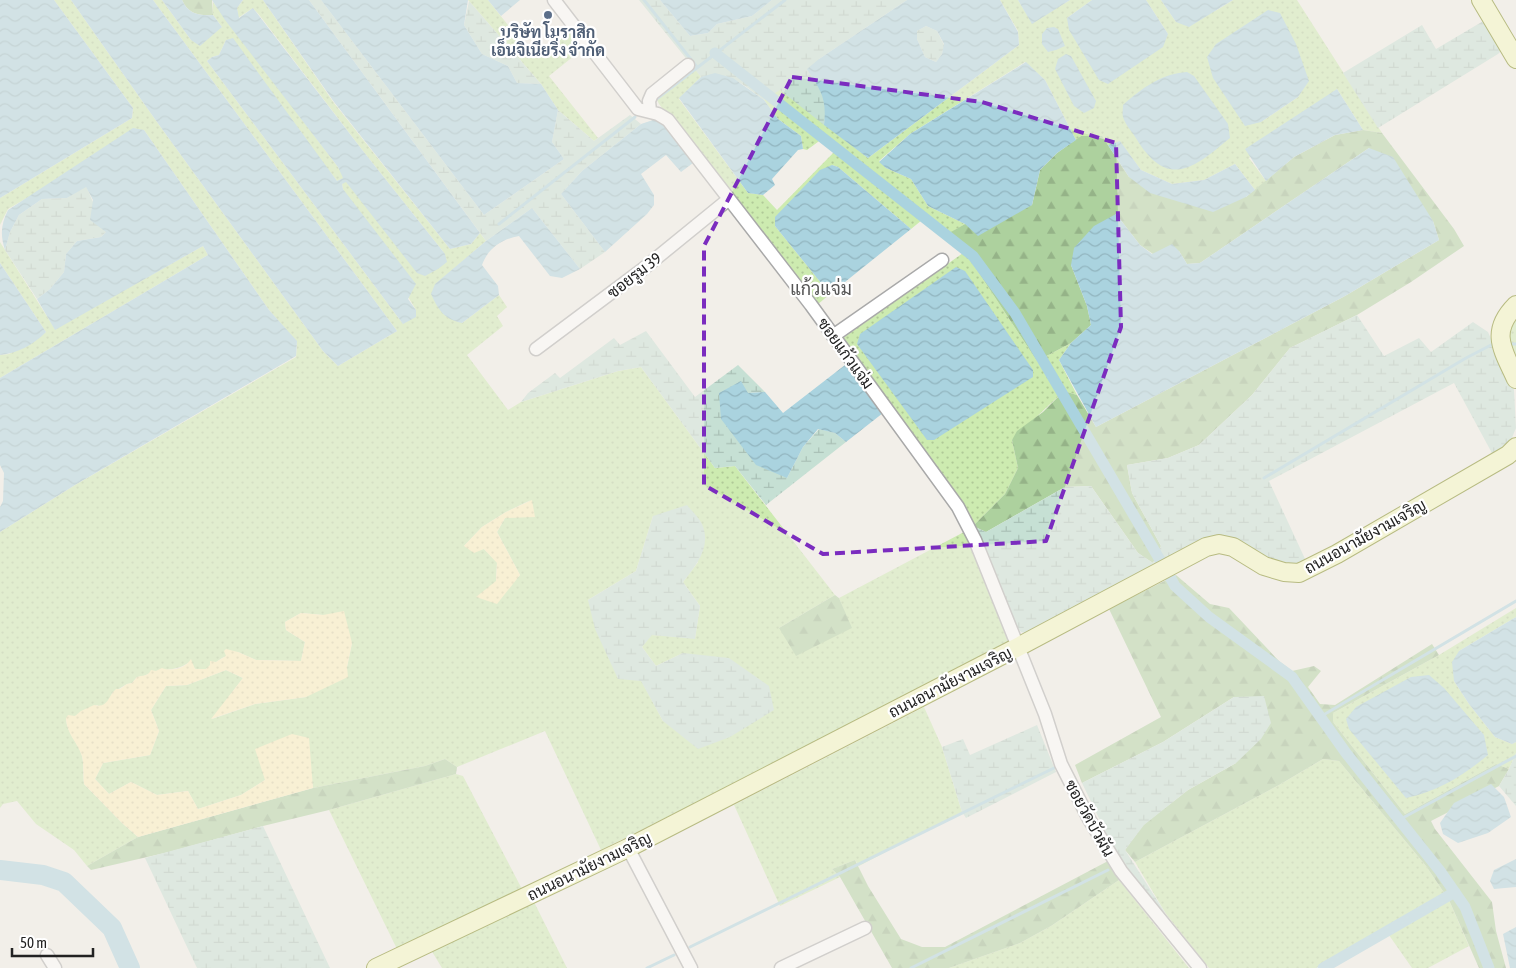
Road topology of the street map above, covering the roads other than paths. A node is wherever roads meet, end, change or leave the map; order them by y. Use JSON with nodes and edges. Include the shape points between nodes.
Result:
{"nodes":[{"id":1,"x":554,"y":0,"type":"edge"},
{"id":2,"x":1481,"y":0,"type":"edge"},
{"id":3,"x":1516,"y":59,"type":"edge"},
{"id":4,"x":688,"y":65,"type":"dead end"},
{"id":5,"x":650,"y":111,"type":"junction"},
{"id":6,"x":729,"y":198,"type":"junction"},
{"id":7,"x":942,"y":260,"type":"dead end"},
{"id":8,"x":1516,"y":305,"type":"edge"},
{"id":9,"x":833,"y":336,"type":"junction"},
{"id":10,"x":536,"y":349,"type":"dead end"},
{"id":11,"x":1516,"y":379,"type":"edge"},
{"id":12,"x":1516,"y":447,"type":"edge"},
{"id":13,"x":1018,"y":647,"type":"junction"},
{"id":14,"x":628,"y":848,"type":"junction"},
{"id":15,"x":865,"y":928,"type":"dead end"},
{"id":16,"x":47,"y":955,"type":"dead end"},
{"id":17,"x":55,"y":968,"type":"edge"},
{"id":18,"x":376,"y":968,"type":"edge"},
{"id":19,"x":691,"y":968,"type":"edge"},
{"id":20,"x":781,"y":968,"type":"edge"},
{"id":21,"x":1200,"y":968,"type":"edge"}],
"edges":[{"from":1,"to":5,"type":"street","name":"ซอยแก้วแจ่ม","via":[[638,109]]},
{"from":2,"to":3,"type":"street"},
{"from":4,"to":5,"type":"street","via":[[652,94]]},
{"from":5,"to":6,"type":"street","name":"ซอยแก้วแจ่ม","via":[[668,120]]},
{"from":6,"to":9,"type":"street","name":"ซอยแก้วแจ่ม"},
{"from":6,"to":10,"type":"street","name":"ซอยรูม 39","via":[[643,269]]},
{"from":7,"to":9,"type":"street"},
{"from":8,"to":11,"type":"street","via":[[1503,324],[1500,342]]},
{"from":9,"to":13,"type":"street","name":"ซอยแก้วแจ่ม","via":[[958,507],[975,540]]},
{"from":12,"to":13,"type":"street","name":"ถนนอนามัยงามเจริญ","via":[[1508,455],[1299,573],[1264,566],[1233,547],[1219,544],[1206,547]]},
{"from":13,"to":14,"type":"street","name":"ถนนอนามัยงามเจริญ"},
{"from":13,"to":21,"type":"street","name":"ซอยวัดบัวผัน","via":[[1061,764],[1089,820],[1121,871]]},
{"from":14,"to":18,"type":"street","name":"ถนนอนามัยงามเจริญ"},
{"from":14,"to":19,"type":"street"},
{"from":15,"to":20,"type":"street"},
{"from":16,"to":17,"type":"street"}]}
